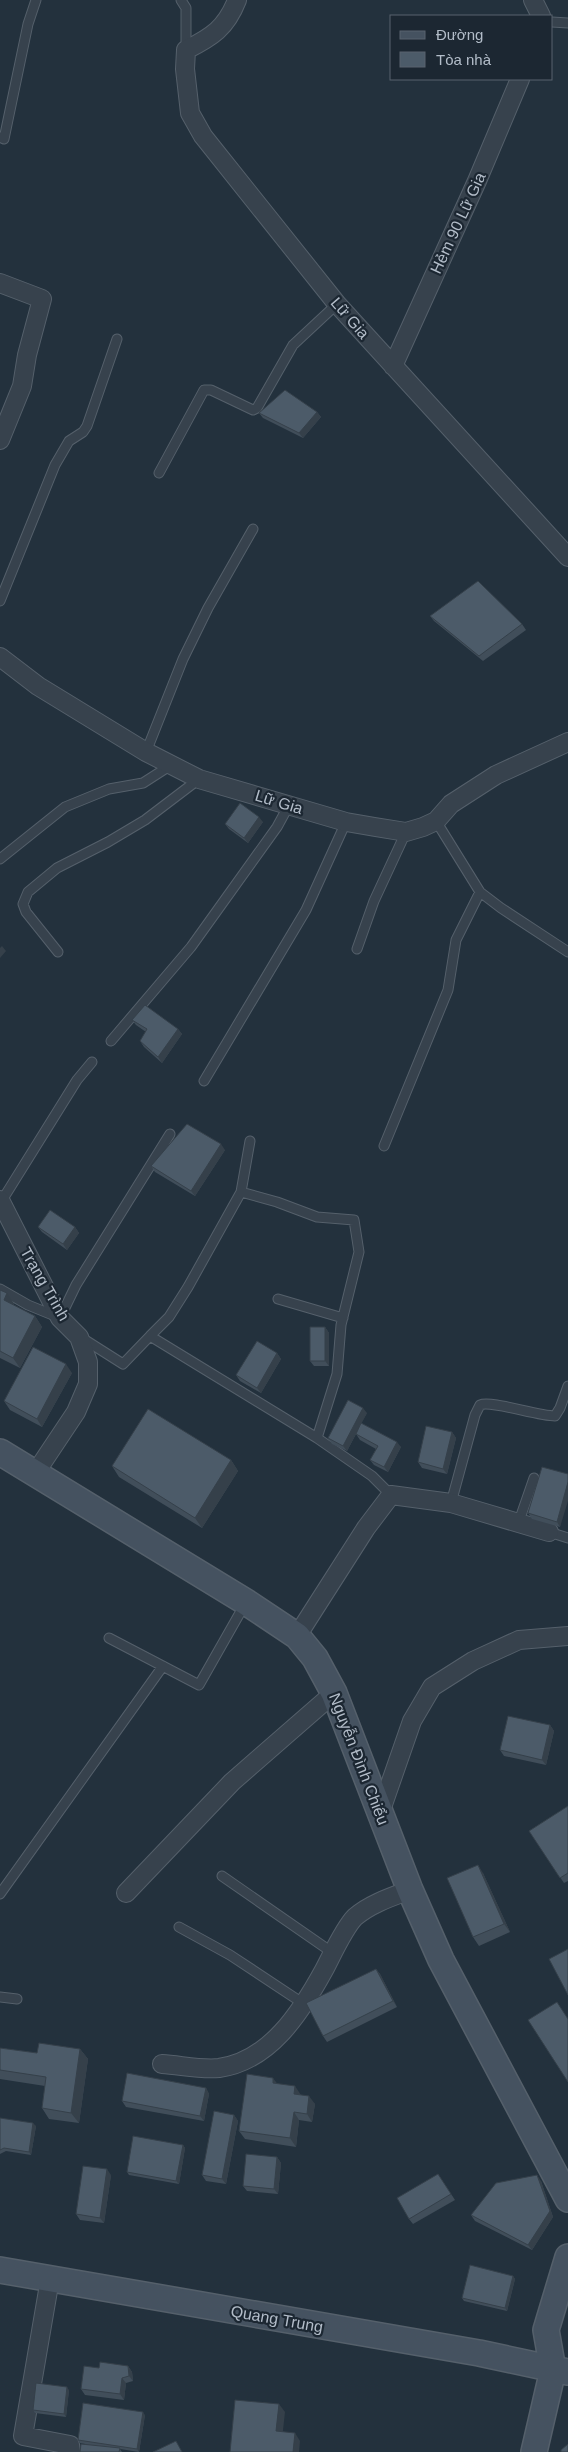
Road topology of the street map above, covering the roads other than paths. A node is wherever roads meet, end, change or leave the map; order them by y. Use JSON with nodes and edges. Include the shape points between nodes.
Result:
{"nodes":[{"id":1,"x":36,"y":0,"type":"edge"},
{"id":2,"x":182,"y":0,"type":"edge"},
{"id":3,"x":237,"y":0,"type":"edge"},
{"id":4,"x":533,"y":0,"type":"edge"},
{"id":5,"x":540,"y":15,"type":"edge"},
{"id":6,"x":553,"y":22,"type":"edge"},
{"id":7,"x":568,"y":23,"type":"edge"},
{"id":8,"x":186,"y":50,"type":"junction"},
{"id":9,"x":520,"y":80,"type":"edge"},
{"id":10,"x":2,"y":138,"type":"edge"},
{"id":11,"x":0,"y":148,"type":"edge"},
{"id":12,"x":0,"y":283,"type":"edge"},
{"id":13,"x":337,"y":304,"type":"junction"},
{"id":14,"x":117,"y":339,"type":"dead end"},
{"id":15,"x":393,"y":366,"type":"junction"},
{"id":16,"x":0,"y":440,"type":"edge"},
{"id":17,"x":159,"y":473,"type":"dead end"},
{"id":18,"x":253,"y":529,"type":"dead end"},
{"id":19,"x":568,"y":558,"type":"edge"},
{"id":20,"x":0,"y":601,"type":"edge"},
{"id":21,"x":0,"y":657,"type":"edge"},
{"id":22,"x":568,"y":742,"type":"edge"},
{"id":23,"x":146,"y":752,"type":"junction"},
{"id":24,"x":172,"y":765,"type":"junction"},
{"id":25,"x":199,"y":779,"type":"junction"},
{"id":26,"x":289,"y":805,"type":"junction"},
{"id":27,"x":436,"y":820,"type":"junction"},
{"id":28,"x":346,"y":822,"type":"junction"},
{"id":29,"x":406,"y":832,"type":"junction"},
{"id":30,"x":0,"y":859,"type":"edge"},
{"id":31,"x":480,"y":892,"type":"junction"},
{"id":32,"x":357,"y":949,"type":"dead end"},
{"id":33,"x":58,"y":952,"type":"dead end"},
{"id":34,"x":568,"y":952,"type":"edge"},
{"id":35,"x":111,"y":1041,"type":"dead end"},
{"id":36,"x":92,"y":1062,"type":"dead end"},
{"id":37,"x":204,"y":1081,"type":"dead end"},
{"id":38,"x":170,"y":1134,"type":"dead end"},
{"id":39,"x":250,"y":1141,"type":"dead end"},
{"id":40,"x":384,"y":1146,"type":"dead end"},
{"id":41,"x":241,"y":1192,"type":"junction"},
{"id":42,"x":1,"y":1201,"type":"edge"},
{"id":43,"x":0,"y":1289,"type":"edge"},
{"id":44,"x":278,"y":1299,"type":"dead end"},
{"id":45,"x":60,"y":1318,"type":"junction"},
{"id":46,"x":343,"y":1318,"type":"junction"},
{"id":47,"x":150,"y":1336,"type":"junction"},
{"id":48,"x":80,"y":1337,"type":"junction"},
{"id":49,"x":568,"y":1386,"type":"edge"},
{"id":50,"x":316,"y":1438,"type":"junction"},
{"id":51,"x":0,"y":1452,"type":"edge"},
{"id":52,"x":36,"y":1472,"type":"junction"},
{"id":53,"x":534,"y":1478,"type":"dead end"},
{"id":54,"x":392,"y":1495,"type":"junction"},
{"id":55,"x":451,"y":1503,"type":"junction"},
{"id":56,"x":518,"y":1524,"type":"junction"},
{"id":57,"x":549,"y":1532,"type":"joint"},
{"id":58,"x":568,"y":1538,"type":"edge"},
{"id":59,"x":246,"y":1602,"type":"junction"},
{"id":60,"x":297,"y":1636,"type":"junction"},
{"id":61,"x":568,"y":1636,"type":"edge"},
{"id":62,"x":109,"y":1638,"type":"dead end"},
{"id":63,"x":163,"y":1666,"type":"junction"},
{"id":64,"x":334,"y":1693,"type":"junction"},
{"id":65,"x":380,"y":1813,"type":"junction"},
{"id":66,"x":222,"y":1876,"type":"dead end"},
{"id":67,"x":410,"y":1890,"type":"junction"},
{"id":68,"x":0,"y":1894,"type":"edge"},
{"id":69,"x":126,"y":1894,"type":"dead end"},
{"id":70,"x":179,"y":1927,"type":"dead end"},
{"id":71,"x":333,"y":1953,"type":"junction"},
{"id":72,"x":0,"y":1997,"type":"edge"},
{"id":73,"x":17,"y":1999,"type":"dead end"},
{"id":74,"x":304,"y":2004,"type":"junction"},
{"id":75,"x":162,"y":2064,"type":"dead end"},
{"id":76,"x":568,"y":2199,"type":"edge"},
{"id":77,"x":568,"y":2257,"type":"edge"},
{"id":78,"x":0,"y":2270,"type":"edge"},
{"id":79,"x":50,"y":2280,"type":"junction"},
{"id":80,"x":563,"y":2365,"type":"edge"},
{"id":81,"x":70,"y":2452,"type":"edge"},
{"id":82,"x":534,"y":2452,"type":"edge"}],
"edges":[{"from":1,"to":10,"type":"lane"},
{"from":2,"to":8,"type":"lane","via":[[186,8]]},
{"from":3,"to":8,"type":"street","via":[[215,34]]},
{"from":4,"to":5,"type":"street"},
{"from":6,"to":7,"type":"lane"},
{"from":8,"to":13,"type":"street","name":"Lữ Gia","via":[[190,113],[203,136]]},
{"from":9,"to":15,"type":"street","name":"Hẻm 90 Lữ Gia"},
{"from":10,"to":11,"type":"lane"},
{"from":12,"to":16,"type":"street","via":[[42,299],[22,386]]},
{"from":13,"to":15,"type":"street","name":"Lữ Gia"},
{"from":13,"to":17,"type":"lane","via":[[294,345],[257,408],[253,410],[211,390],[204,390]]},
{"from":14,"to":20,"type":"lane","via":[[87,426],[69,442],[55,465]]},
{"from":15,"to":19,"type":"street","name":"Lữ Gia"},
{"from":18,"to":23,"type":"lane","via":[[187,651]]},
{"from":21,"to":23,"type":"street","name":"Lữ Gia","via":[[38,686]]},
{"from":22,"to":27,"type":"street","name":"Lữ Gia","via":[[496,775],[451,804]]},
{"from":23,"to":24,"type":"street","name":"Lữ Gia"},
{"from":24,"to":25,"type":"street","name":"Lữ Gia"},
{"from":24,"to":30,"type":"lane","via":[[143,783],[109,789],[65,807]]},
{"from":25,"to":26,"type":"street","name":"Lữ Gia"},
{"from":25,"to":33,"type":"lane","via":[[145,820],[57,868],[28,892],[23,904],[26,912]]},
{"from":26,"to":28,"type":"street","name":"Lữ Gia"},
{"from":26,"to":35,"type":"lane","via":[[277,827],[191,947]]},
{"from":27,"to":29,"type":"street","name":"Lữ Gia","via":[[423,828]]},
{"from":27,"to":31,"type":"lane"},
{"from":28,"to":29,"type":"street","name":"Lữ Gia"},
{"from":28,"to":37,"type":"lane","via":[[306,910]]},
{"from":29,"to":32,"type":"lane","via":[[374,901]]},
{"from":31,"to":34,"type":"lane"},
{"from":31,"to":40,"type":"lane","via":[[456,940],[448,990]]},
{"from":36,"to":42,"type":"lane","via":[[77,1080]]},
{"from":38,"to":45,"type":"lane","via":[[76,1285]]},
{"from":39,"to":41,"type":"lane"},
{"from":41,"to":46,"type":"lane","via":[[317,1217],[354,1220],[359,1252]]},
{"from":41,"to":47,"type":"lane","via":[[169,1317]]},
{"from":42,"to":45,"type":"street","name":"Trạng Trình"},
{"from":43,"to":45,"type":"lane"},
{"from":44,"to":46,"type":"lane"},
{"from":45,"to":48,"type":"street","name":"Trạng Trình"},
{"from":46,"to":50,"type":"lane","via":[[337,1374]]},
{"from":47,"to":48,"type":"lane","via":[[123,1364]]},
{"from":47,"to":50,"type":"lane"},
{"from":48,"to":52,"type":"street","name":"Trạng Trình","via":[[88,1362],[88,1384],[76,1412]]},
{"from":49,"to":55,"type":"lane","via":[[555,1416],[480,1405]]},
{"from":50,"to":54,"type":"lane","via":[[372,1476]]},
{"from":51,"to":52,"type":"main road","name":"Nguyễn Đình Chiểu"},
{"from":52,"to":59,"type":"main road","name":"Nguyễn Đình Chiểu"},
{"from":53,"to":56,"type":"lane"},
{"from":54,"to":55,"type":"street"},
{"from":54,"to":60,"type":"street","via":[[366,1528]]},
{"from":55,"to":56,"type":"street"},
{"from":56,"to":57,"type":"street"},
{"from":57,"to":58,"type":"lane"},
{"from":59,"to":60,"type":"main road","name":"Nguyễn Đình Chiểu"},
{"from":59,"to":63,"type":"lane","via":[[199,1685]]},
{"from":60,"to":64,"type":"main road","name":"Nguyễn Đình Chiểu","via":[[315,1658]]},
{"from":61,"to":65,"type":"street","via":[[519,1640],[473,1661],[432,1688],[412,1721]]},
{"from":62,"to":63,"type":"lane"},
{"from":63,"to":68,"type":"lane"},
{"from":64,"to":65,"type":"main road","name":"Nguyễn Đình Chiểu"},
{"from":64,"to":69,"type":"street","via":[[232,1782]]},
{"from":65,"to":67,"type":"main road","name":"Nguyễn Đình Chiểu"},
{"from":66,"to":71,"type":"lane"},
{"from":67,"to":71,"type":"street","via":[[378,1902],[354,1918]]},
{"from":67,"to":76,"type":"main road","name":"Nguyễn Đình Chiểu","via":[[441,1960]]},
{"from":70,"to":74,"type":"lane","via":[[230,1955]]},
{"from":71,"to":74,"type":"street"},
{"from":72,"to":73,"type":"lane"},
{"from":74,"to":75,"type":"street","via":[[264,2049],[232,2066]]},
{"from":77,"to":80,"type":"main road","via":[[546,2330]]},
{"from":78,"to":79,"type":"main road","name":"Quang Trung"},
{"from":79,"to":80,"type":"main road","name":"Quang Trung"},
{"from":79,"to":81,"type":"street","via":[[23,2436],[70,2445]]},
{"from":80,"to":82,"type":"main road"}]}
